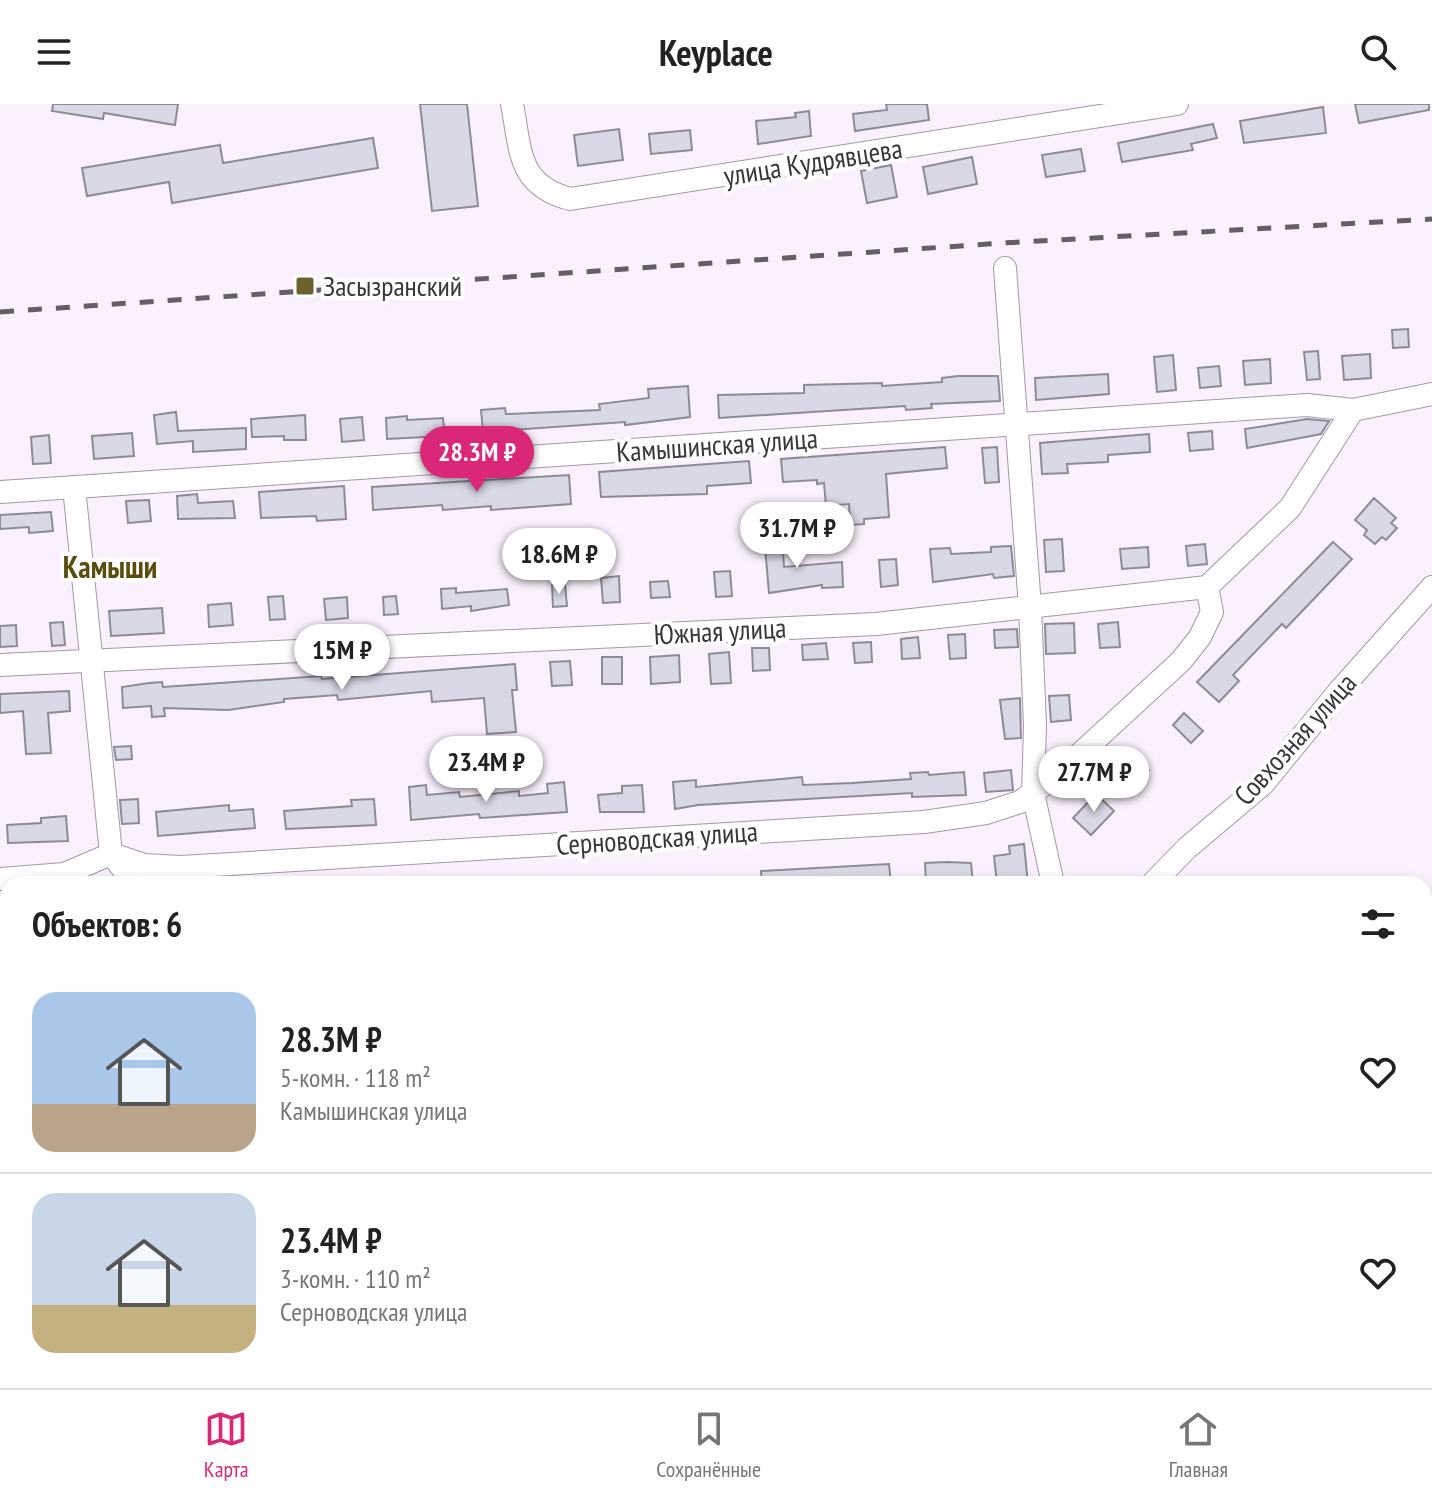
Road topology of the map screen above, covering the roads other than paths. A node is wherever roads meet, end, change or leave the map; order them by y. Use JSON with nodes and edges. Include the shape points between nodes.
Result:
{"nodes":[{"id":1,"x":512,"y":104,"type":"edge"},
{"id":2,"x":1177,"y":104,"type":"edge"},
{"id":3,"x":1127,"y":108,"type":"edge"},
{"id":4,"x":1005,"y":268,"type":"dead end"},
{"id":5,"x":1432,"y":394,"type":"edge"},
{"id":6,"x":1353,"y":410,"type":"junction"},
{"id":7,"x":1016,"y":425,"type":"junction"},
{"id":8,"x":74,"y":487,"type":"junction"},
{"id":9,"x":0,"y":492,"type":"edge"},
{"id":10,"x":1207,"y":587,"type":"junction"},
{"id":11,"x":1432,"y":587,"type":"edge"},
{"id":12,"x":1030,"y":607,"type":"junction"},
{"id":13,"x":91,"y":661,"type":"junction"},
{"id":14,"x":0,"y":665,"type":"edge"},
{"id":15,"x":1033,"y":793,"type":"junction"},
{"id":16,"x":111,"y":854,"type":"junction"},
{"id":17,"x":38,"y":876,"type":"edge"},
{"id":18,"x":129,"y":876,"type":"edge"},
{"id":19,"x":1051,"y":876,"type":"edge"},
{"id":20,"x":1160,"y":876,"type":"edge"}],
"edges":[{"from":1,"to":3,"type":"street","name":"улица Кудрявцева","via":[[531,177],[541,189],[570,199]]},
{"from":2,"to":3,"type":"street","name":"улица Кудрявцева"},
{"from":4,"to":7,"type":"street"},
{"from":5,"to":6,"type":"street","name":"Камышинская улица"},
{"from":6,"to":7,"type":"street","name":"Камышинская улица","via":[[1307,405]]},
{"from":6,"to":10,"type":"street","via":[[1290,508]]},
{"from":7,"to":8,"type":"street","name":"Камышинская улица"},
{"from":7,"to":12,"type":"street"},
{"from":8,"to":9,"type":"street","name":"Камышинская улица"},
{"from":8,"to":13,"type":"street"},
{"from":10,"to":12,"type":"street","name":"Южная улица"},
{"from":10,"to":15,"type":"street","name":"Серноводская улица","via":[[1212,612],[1181,661]]},
{"from":11,"to":20,"type":"street","name":"Совхозная улица","via":[[1263,784]]},
{"from":12,"to":13,"type":"street","name":"Южная улица","via":[[876,624]]},
{"from":12,"to":15,"type":"street"},
{"from":13,"to":14,"type":"street","name":"Южная улица"},
{"from":13,"to":16,"type":"street"},
{"from":15,"to":16,"type":"street","name":"Серноводская улица","via":[[986,813],[924,822],[181,867],[144,865]]},
{"from":15,"to":19,"type":"street"},
{"from":16,"to":17,"type":"street","via":[[64,874]]},
{"from":16,"to":18,"type":"street"}]}
